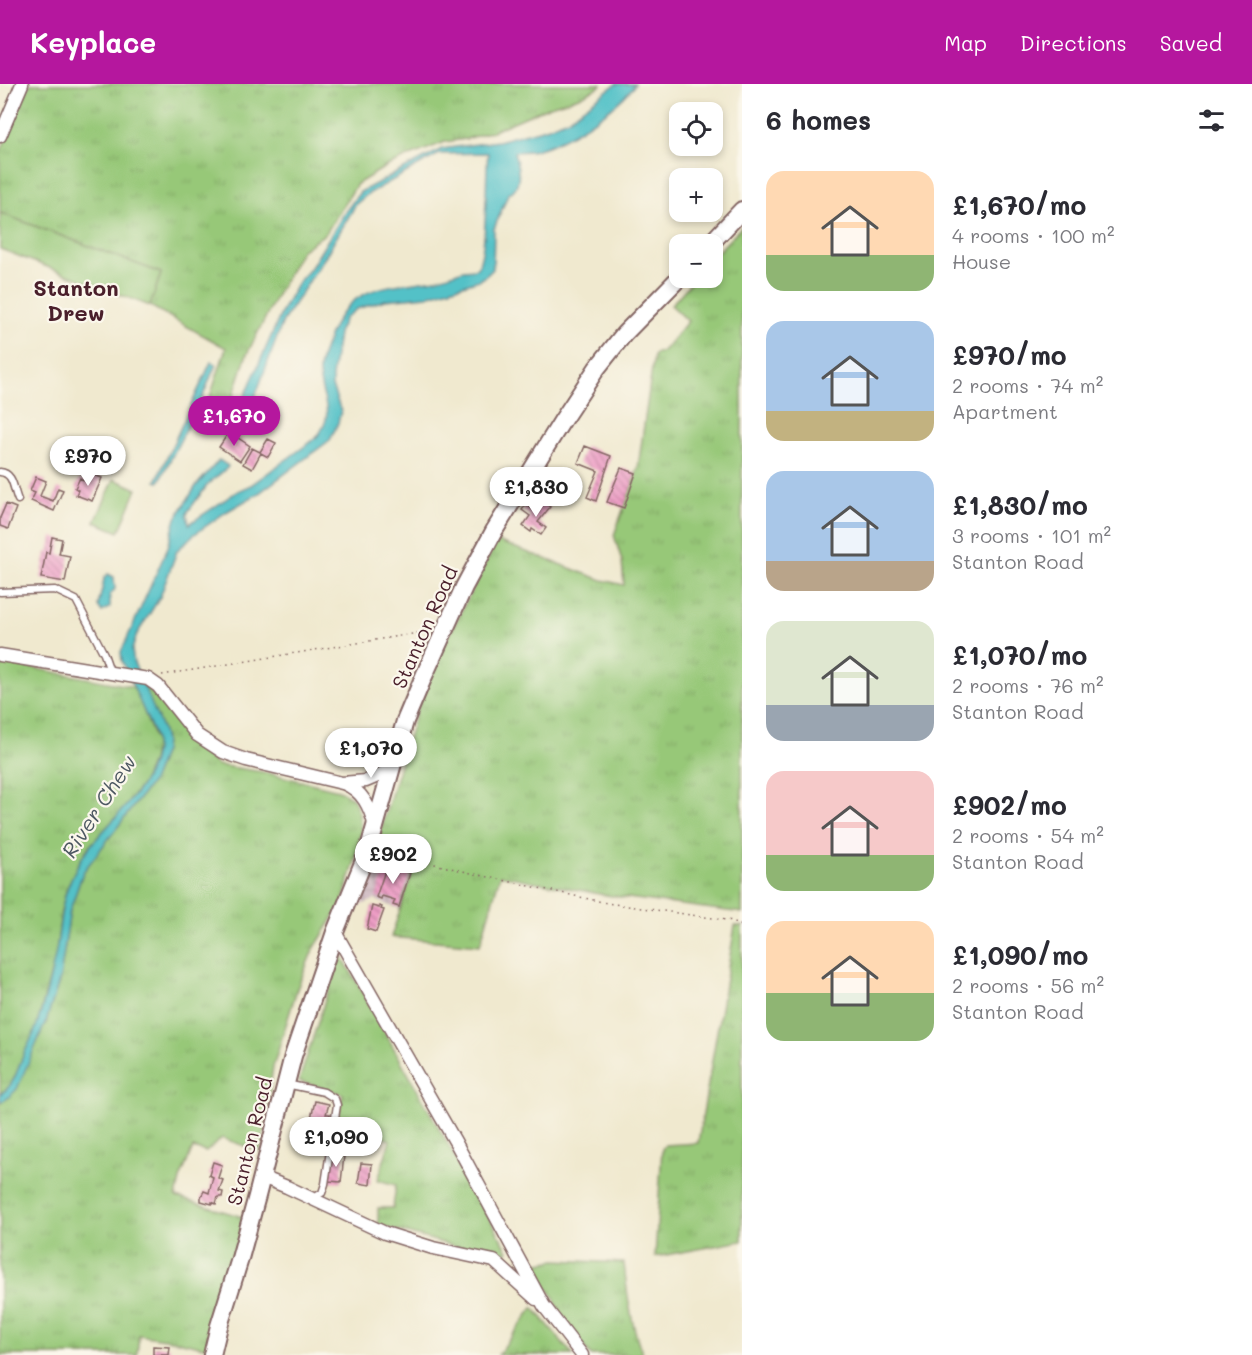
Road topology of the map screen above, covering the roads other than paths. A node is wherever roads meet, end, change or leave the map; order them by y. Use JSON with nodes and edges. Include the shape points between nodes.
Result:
{"nodes":[{"id":1,"x":22,"y":84,"type":"edge"},
{"id":2,"x":0,"y":136,"type":"edge"},
{"id":3,"x":742,"y":210,"type":"edge"},
{"id":4,"x":719,"y":234,"type":"edge"},
{"id":5,"x":669,"y":288,"type":"edge"},
{"id":6,"x":0,"y":472,"type":"edge"},
{"id":7,"x":18,"y":500,"type":"dead end"},
{"id":8,"x":0,"y":592,"type":"edge"},
{"id":9,"x":0,"y":655,"type":"edge"},
{"id":10,"x":115,"y":675,"type":"junction"},
{"id":11,"x":392,"y":766,"type":"junction"},
{"id":12,"x":342,"y":783,"type":"junction"},
{"id":13,"x":375,"y":828,"type":"junction"},
{"id":14,"x":335,"y":932,"type":"junction"},
{"id":15,"x":285,"y":1084,"type":"junction"},
{"id":16,"x":262,"y":1177,"type":"junction"},
{"id":17,"x":312,"y":1198,"type":"junction"},
{"id":18,"x":544,"y":1306,"type":"junction"},
{"id":19,"x":212,"y":1355,"type":"edge"},
{"id":20,"x":582,"y":1355,"type":"edge"}],
"edges":[{"from":1,"to":2,"type":"street"},
{"from":3,"to":4,"type":"main road"},
{"from":5,"to":11,"type":"main road","name":"Stanton Road","via":[[597,368],[494,531],[464,587],[405,721]]},
{"from":6,"to":7,"type":"lane","via":[[12,479]]},
{"from":8,"to":10,"type":"lane","via":[[56,590],[76,600]]},
{"from":9,"to":10,"type":"street"},
{"from":10,"to":12,"type":"street","via":[[158,686],[197,735],[223,752]]},
{"from":11,"to":12,"type":"street","via":[[366,781]]},
{"from":11,"to":13,"type":"main road","name":"Stanton Road"},
{"from":12,"to":13,"type":"street","via":[[363,796]]},
{"from":13,"to":14,"type":"main road","name":"Stanton Road"},
{"from":14,"to":15,"type":"main road","name":"Stanton Road"},
{"from":14,"to":18,"type":"street"},
{"from":15,"to":16,"type":"main road","name":"Stanton Road"},
{"from":15,"to":17,"type":"lane","via":[[324,1092],[337,1105],[325,1184],[322,1193]]},
{"from":16,"to":17,"type":"street"},
{"from":16,"to":19,"type":"main road","name":"Stanton Road"},
{"from":17,"to":18,"type":"street","via":[[385,1233],[494,1261]]},
{"from":18,"to":20,"type":"street"}]}
